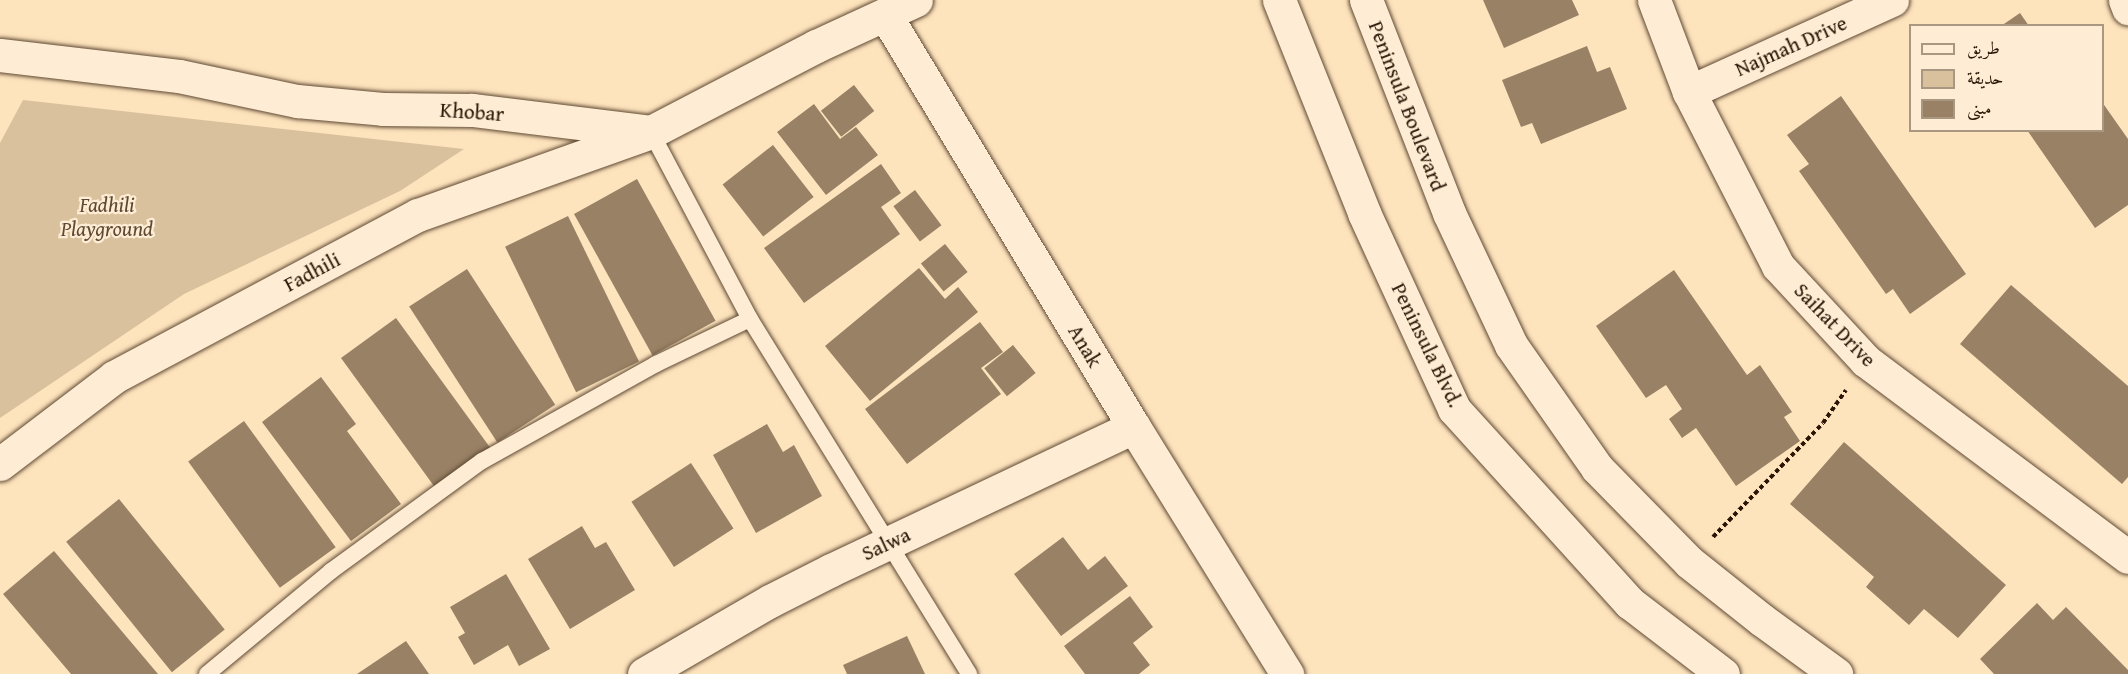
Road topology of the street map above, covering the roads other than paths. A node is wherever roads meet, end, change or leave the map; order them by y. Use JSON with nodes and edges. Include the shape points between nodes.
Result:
{"nodes":[{"id":1,"x":916,"y":0,"type":"edge"},
{"id":2,"x":1279,"y":0,"type":"edge"},
{"id":3,"x":1366,"y":0,"type":"edge"},
{"id":4,"x":1654,"y":0,"type":"edge"},
{"id":5,"x":1892,"y":0,"type":"edge"},
{"id":6,"x":2125,"y":0,"type":"edge"},
{"id":7,"x":2128,"y":8,"type":"edge"},
{"id":8,"x":886,"y":16,"type":"junction"},
{"id":9,"x":0,"y":55,"type":"edge"},
{"id":10,"x":1689,"y":92,"type":"junction"},
{"id":11,"x":651,"y":132,"type":"junction"},
{"id":12,"x":750,"y":319,"type":"junction"},
{"id":13,"x":1134,"y":427,"type":"junction"},
{"id":14,"x":0,"y":464,"type":"edge"},
{"id":15,"x":888,"y":543,"type":"junction"},
{"id":16,"x":2128,"y":557,"type":"edge"},
{"id":17,"x":207,"y":674,"type":"edge"},
{"id":18,"x":644,"y":674,"type":"edge"},
{"id":19,"x":969,"y":674,"type":"edge"},
{"id":20,"x":1287,"y":674,"type":"edge"},
{"id":21,"x":1723,"y":674,"type":"edge"},
{"id":22,"x":1836,"y":674,"type":"edge"}],
"edges":[{"from":1,"to":8,"type":"street"},
{"from":2,"to":21,"type":"street","name":"Peninsula Blvd.","via":[[1364,213],[1454,409],[1630,603]]},
{"from":3,"to":22,"type":"street","name":"Peninsula Boulevard","via":[[1449,213],[1511,345],[1597,468],[1689,561]]},
{"from":4,"to":10,"type":"street","name":"Saihat Drive"},
{"from":5,"to":10,"type":"street","name":"Najmah Drive"},
{"from":6,"to":7,"type":"street"},
{"from":8,"to":11,"type":"street","via":[[816,46]]},
{"from":8,"to":13,"type":"street","name":"Anak"},
{"from":9,"to":11,"type":"street","name":"Khobar","via":[[179,76],[297,101],[383,110],[472,110]]},
{"from":10,"to":16,"type":"street","name":"Saihat Drive","via":[[1778,267],[1866,361]]},
{"from":11,"to":12,"type":"lane"},
{"from":11,"to":14,"type":"street","name":"Fadhili","via":[[418,215],[114,377]]},
{"from":12,"to":15,"type":"lane"},
{"from":12,"to":17,"type":"lane","via":[[657,364],[482,461],[331,571]]},
{"from":13,"to":15,"type":"street","name":"Salwa"},
{"from":13,"to":20,"type":"street","name":"Anak"},
{"from":15,"to":18,"type":"street","name":"Salwa","via":[[770,601]]},
{"from":15,"to":19,"type":"lane"}]}
